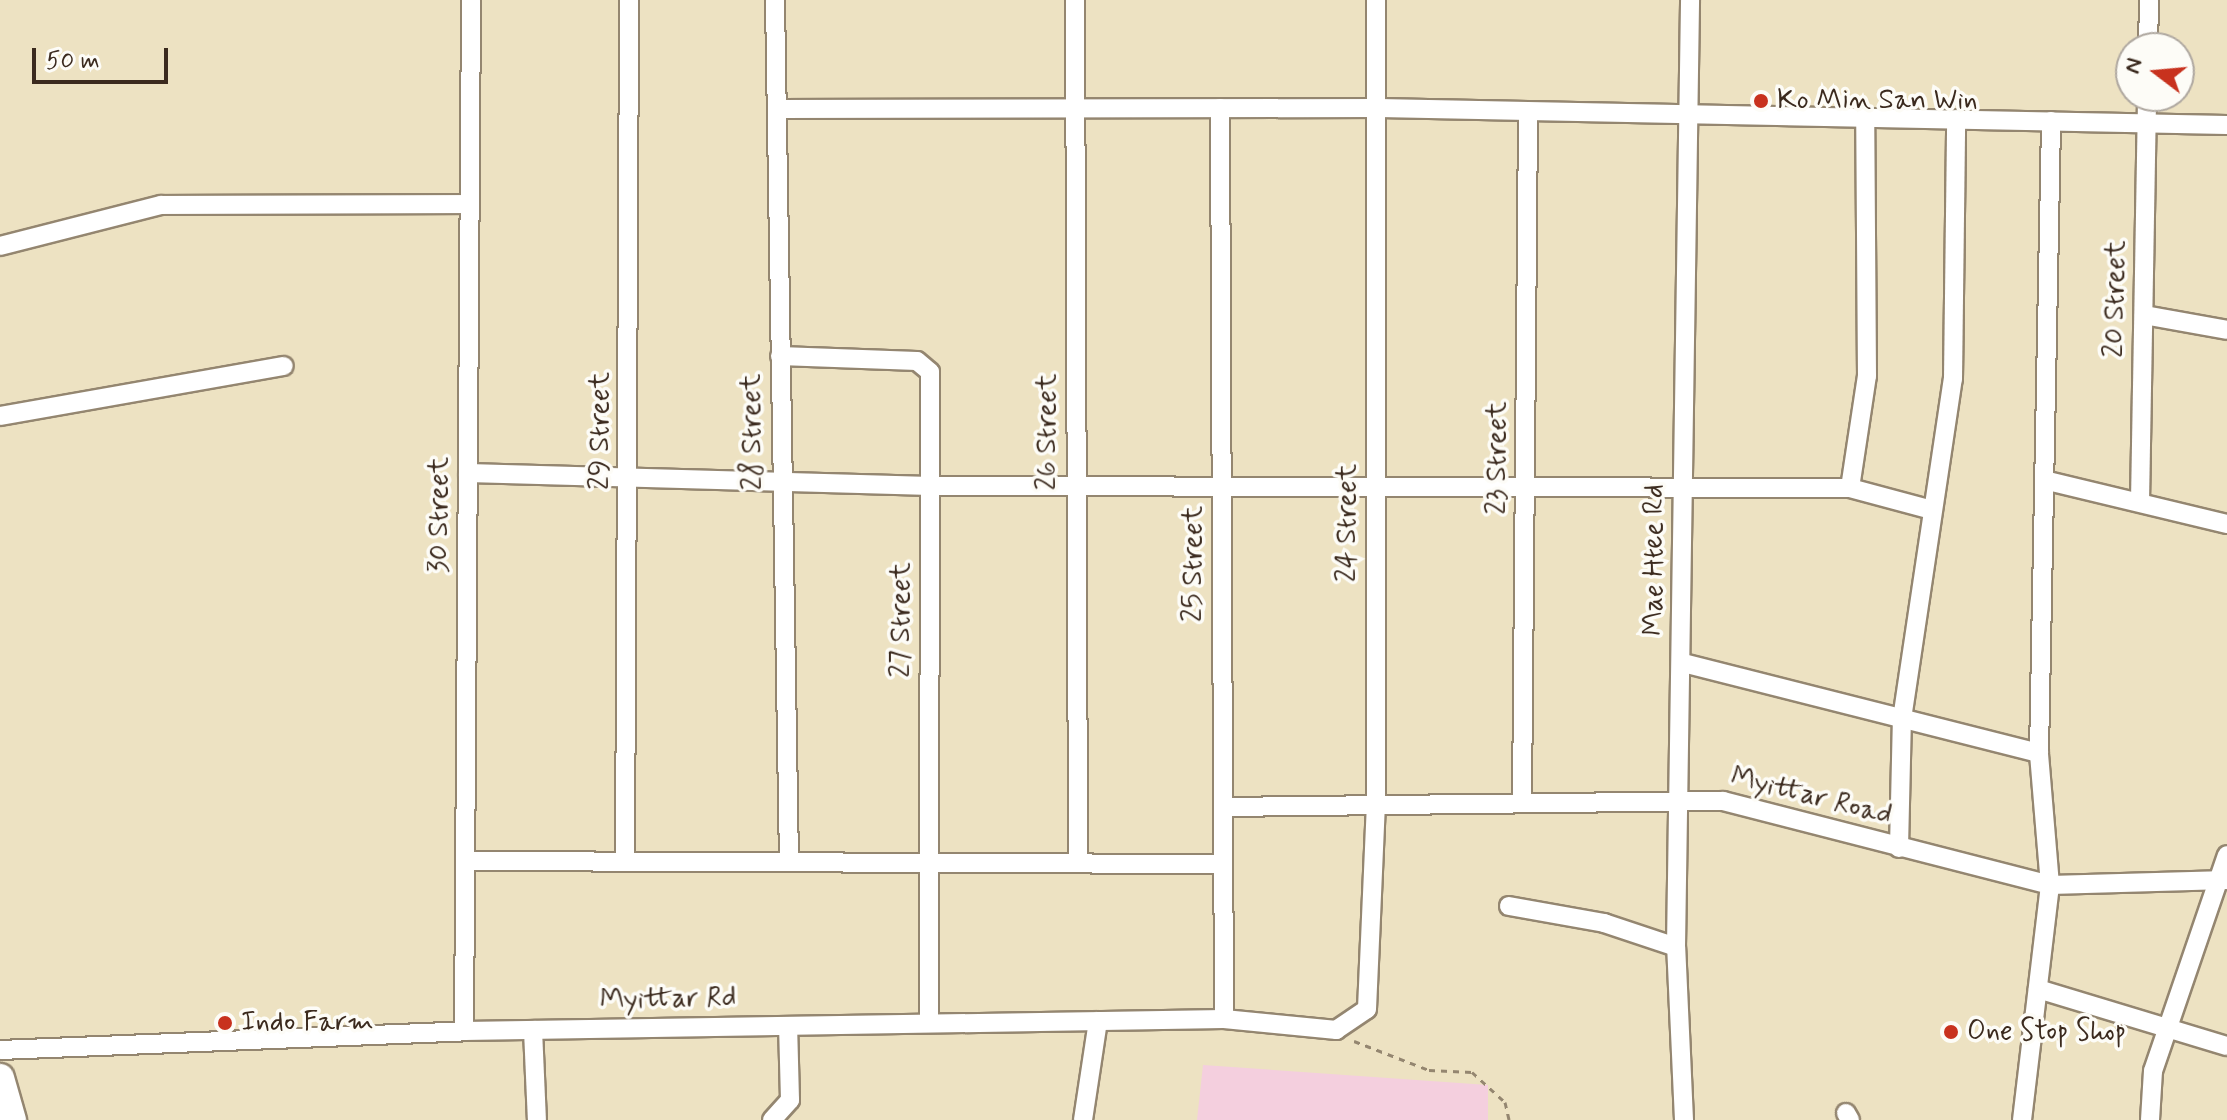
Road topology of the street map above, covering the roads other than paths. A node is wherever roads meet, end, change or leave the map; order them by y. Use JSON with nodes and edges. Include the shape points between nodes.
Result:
{"nodes":[{"id":1,"x":471,"y":0,"type":"edge"},
{"id":2,"x":629,"y":0,"type":"edge"},
{"id":3,"x":775,"y":0,"type":"edge"},
{"id":4,"x":1075,"y":0,"type":"edge"},
{"id":5,"x":1376,"y":0,"type":"edge"},
{"id":6,"x":1690,"y":0,"type":"edge"},
{"id":7,"x":2149,"y":0,"type":"edge"},
{"id":8,"x":2148,"y":32,"type":"edge"},
{"id":9,"x":1076,"y":108,"type":"junction"},
{"id":10,"x":1220,"y":108,"type":"junction"},
{"id":11,"x":1379,"y":108,"type":"junction"},
{"id":12,"x":777,"y":109,"type":"junction"},
{"id":13,"x":2147,"y":112,"type":"edge"},
{"id":14,"x":1528,"y":113,"type":"junction"},
{"id":15,"x":1687,"y":118,"type":"junction"},
{"id":16,"x":1956,"y":119,"type":"junction"},
{"id":17,"x":1865,"y":120,"type":"junction"},
{"id":18,"x":2051,"y":121,"type":"junction"},
{"id":19,"x":2147,"y":122,"type":"junction"},
{"id":20,"x":2227,"y":125,"type":"edge"},
{"id":21,"x":470,"y":204,"type":"junction"},
{"id":22,"x":0,"y":246,"type":"edge"},
{"id":23,"x":2144,"y":315,"type":"junction"},
{"id":24,"x":2227,"y":330,"type":"edge"},
{"id":25,"x":780,"y":356,"type":"junction"},
{"id":26,"x":284,"y":366,"type":"dead end"},
{"id":27,"x":0,"y":416,"type":"edge"},
{"id":28,"x":468,"y":473,"type":"junction"},
{"id":29,"x":629,"y":475,"type":"junction"},
{"id":30,"x":782,"y":480,"type":"junction"},
{"id":31,"x":2048,"y":481,"type":"junction"},
{"id":32,"x":1076,"y":484,"type":"junction"},
{"id":33,"x":1221,"y":485,"type":"junction"},
{"id":34,"x":1376,"y":485,"type":"junction"},
{"id":35,"x":931,"y":486,"type":"junction"},
{"id":36,"x":1526,"y":486,"type":"junction"},
{"id":37,"x":1684,"y":486,"type":"junction"},
{"id":38,"x":1850,"y":488,"type":"junction"},
{"id":39,"x":2140,"y":502,"type":"junction"},
{"id":40,"x":1932,"y":510,"type":"junction"},
{"id":41,"x":2227,"y":524,"type":"edge"},
{"id":42,"x":1683,"y":663,"type":"junction"},
{"id":43,"x":1902,"y":719,"type":"junction"},
{"id":44,"x":2039,"y":753,"type":"junction"},
{"id":45,"x":1681,"y":802,"type":"junction"},
{"id":46,"x":1522,"y":803,"type":"junction"},
{"id":47,"x":1376,"y":805,"type":"junction"},
{"id":48,"x":1223,"y":807,"type":"junction"},
{"id":49,"x":1899,"y":848,"type":"junction"},
{"id":50,"x":2227,"y":855,"type":"edge"},
{"id":51,"x":466,"y":861,"type":"junction"},
{"id":52,"x":625,"y":862,"type":"junction"},
{"id":53,"x":789,"y":862,"type":"junction"},
{"id":54,"x":930,"y":863,"type":"junction"},
{"id":55,"x":1078,"y":863,"type":"junction"},
{"id":56,"x":1223,"y":864,"type":"junction"},
{"id":57,"x":2223,"y":879,"type":"edge"},
{"id":58,"x":2050,"y":885,"type":"junction"},
{"id":59,"x":1509,"y":906,"type":"dead end"},
{"id":60,"x":1676,"y":947,"type":"junction"},
{"id":61,"x":2038,"y":989,"type":"junction"},
{"id":62,"x":1224,"y":1019,"type":"junction"},
{"id":63,"x":1098,"y":1021,"type":"junction"},
{"id":64,"x":929,"y":1023,"type":"junction"},
{"id":65,"x":788,"y":1026,"type":"junction"},
{"id":66,"x":2167,"y":1028,"type":"junction"},
{"id":67,"x":533,"y":1030,"type":"junction"},
{"id":68,"x":1336,"y":1030,"type":"joint"},
{"id":69,"x":464,"y":1031,"type":"junction"},
{"id":70,"x":2227,"y":1046,"type":"edge"},
{"id":71,"x":0,"y":1050,"type":"edge"},
{"id":72,"x":0,"y":1078,"type":"edge"},
{"id":73,"x":12,"y":1120,"type":"edge"},
{"id":74,"x":537,"y":1120,"type":"edge"},
{"id":75,"x":772,"y":1120,"type":"edge"},
{"id":76,"x":1083,"y":1120,"type":"edge"},
{"id":77,"x":1684,"y":1120,"type":"edge"},
{"id":78,"x":2022,"y":1120,"type":"edge"},
{"id":79,"x":2150,"y":1120,"type":"edge"}],
"edges":[{"from":1,"to":21,"type":"street","name":"30 Street"},
{"from":2,"to":29,"type":"street","name":"29 Street"},
{"from":3,"to":12,"type":"street","name":"28 Street"},
{"from":4,"to":9,"type":"street","name":"26 Street"},
{"from":5,"to":11,"type":"street","name":"24 Street"},
{"from":6,"to":15,"type":"street","name":"Mae Htee Rd"},
{"from":7,"to":8,"type":"street"},
{"from":9,"to":10,"type":"street"},
{"from":9,"to":12,"type":"street"},
{"from":9,"to":32,"type":"street","name":"26 Street"},
{"from":10,"to":11,"type":"street"},
{"from":10,"to":33,"type":"street","name":"25 Street"},
{"from":11,"to":14,"type":"street"},
{"from":11,"to":34,"type":"street","name":"24 Street"},
{"from":12,"to":25,"type":"street","name":"28 Street"},
{"from":13,"to":19,"type":"street","name":"20 Street"},
{"from":14,"to":15,"type":"street"},
{"from":14,"to":36,"type":"street","name":"23 Street"},
{"from":15,"to":17,"type":"street"},
{"from":15,"to":37,"type":"street","name":"Mae Htee Rd"},
{"from":16,"to":17,"type":"street"},
{"from":16,"to":18,"type":"street"},
{"from":16,"to":40,"type":"street","via":[[1953,379]]},
{"from":17,"to":38,"type":"street","via":[[1867,376]]},
{"from":18,"to":19,"type":"street"},
{"from":18,"to":31,"type":"street"},
{"from":19,"to":20,"type":"street"},
{"from":19,"to":23,"type":"street","name":"20 Street"},
{"from":21,"to":22,"type":"street","via":[[161,205]]},
{"from":21,"to":28,"type":"street","name":"30 Street"},
{"from":23,"to":24,"type":"street"},
{"from":23,"to":39,"type":"street","name":"20 Street"},
{"from":25,"to":30,"type":"street","name":"28 Street"},
{"from":25,"to":35,"type":"street","name":"27 Street","via":[[927,364]]},
{"from":26,"to":27,"type":"street"},
{"from":28,"to":29,"type":"street"},
{"from":28,"to":51,"type":"street","name":"30 Street"},
{"from":29,"to":30,"type":"street"},
{"from":29,"to":52,"type":"street","name":"29 Street"},
{"from":30,"to":35,"type":"street"},
{"from":30,"to":53,"type":"street","name":"28 Street"},
{"from":31,"to":39,"type":"street"},
{"from":31,"to":44,"type":"street"},
{"from":32,"to":33,"type":"street"},
{"from":32,"to":35,"type":"street"},
{"from":32,"to":55,"type":"street","name":"26 Street"},
{"from":33,"to":34,"type":"street"},
{"from":33,"to":48,"type":"street","name":"25 Street"},
{"from":34,"to":36,"type":"street"},
{"from":34,"to":47,"type":"street","name":"24 Street"},
{"from":35,"to":54,"type":"street","name":"27 Street"},
{"from":36,"to":37,"type":"street"},
{"from":36,"to":46,"type":"street","name":"23 Street"},
{"from":37,"to":38,"type":"street"},
{"from":37,"to":42,"type":"street","name":"Mae Htee Rd"},
{"from":38,"to":40,"type":"street"},
{"from":39,"to":41,"type":"street"},
{"from":40,"to":43,"type":"street"},
{"from":42,"to":43,"type":"street"},
{"from":42,"to":45,"type":"street","name":"Mae Htee Rd"},
{"from":43,"to":44,"type":"street"},
{"from":43,"to":49,"type":"street"},
{"from":44,"to":58,"type":"street"},
{"from":45,"to":46,"type":"street","name":"Myittar Road"},
{"from":45,"to":49,"type":"street","name":"Myittar Road","via":[[1723,801]]},
{"from":45,"to":60,"type":"street","name":"Mae Htee Rd"},
{"from":46,"to":47,"type":"street","name":"Myittar Road"},
{"from":47,"to":48,"type":"street","name":"Myittar Road"},
{"from":47,"to":68,"type":"street","name":"24 Street","via":[[1367,1009]]},
{"from":48,"to":56,"type":"street","name":"25 Street"},
{"from":49,"to":58,"type":"street","name":"Myittar Road"},
{"from":50,"to":57,"type":"street"},
{"from":51,"to":52,"type":"street"},
{"from":51,"to":69,"type":"street","name":"30 Street"},
{"from":52,"to":53,"type":"street"},
{"from":53,"to":54,"type":"street"},
{"from":54,"to":55,"type":"street"},
{"from":54,"to":64,"type":"street","name":"27 Street"},
{"from":55,"to":56,"type":"street"},
{"from":56,"to":62,"type":"street","name":"25 Street"},
{"from":57,"to":58,"type":"street","name":"Myittar Road"},
{"from":57,"to":66,"type":"street"},
{"from":58,"to":61,"type":"street"},
{"from":59,"to":60,"type":"street","via":[[1604,923]]},
{"from":60,"to":77,"type":"street","name":"Mae Htee Rd"},
{"from":61,"to":66,"type":"street"},
{"from":61,"to":78,"type":"street"},
{"from":62,"to":63,"type":"street","name":"Myittar Rd"},
{"from":62,"to":68,"type":"street","name":"Myittar Rd"},
{"from":63,"to":64,"type":"street","name":"Myittar Rd"},
{"from":63,"to":76,"type":"street"},
{"from":64,"to":65,"type":"street","name":"Myittar Rd"},
{"from":65,"to":67,"type":"street","name":"Myittar Rd"},
{"from":65,"to":75,"type":"street","via":[[790,1100]]},
{"from":66,"to":70,"type":"street"},
{"from":66,"to":79,"type":"street"},
{"from":67,"to":69,"type":"street","name":"Myittar Rd"},
{"from":67,"to":74,"type":"street"},
{"from":69,"to":71,"type":"street","name":"Myittar Rd"},
{"from":72,"to":73,"type":"highway"}]}
